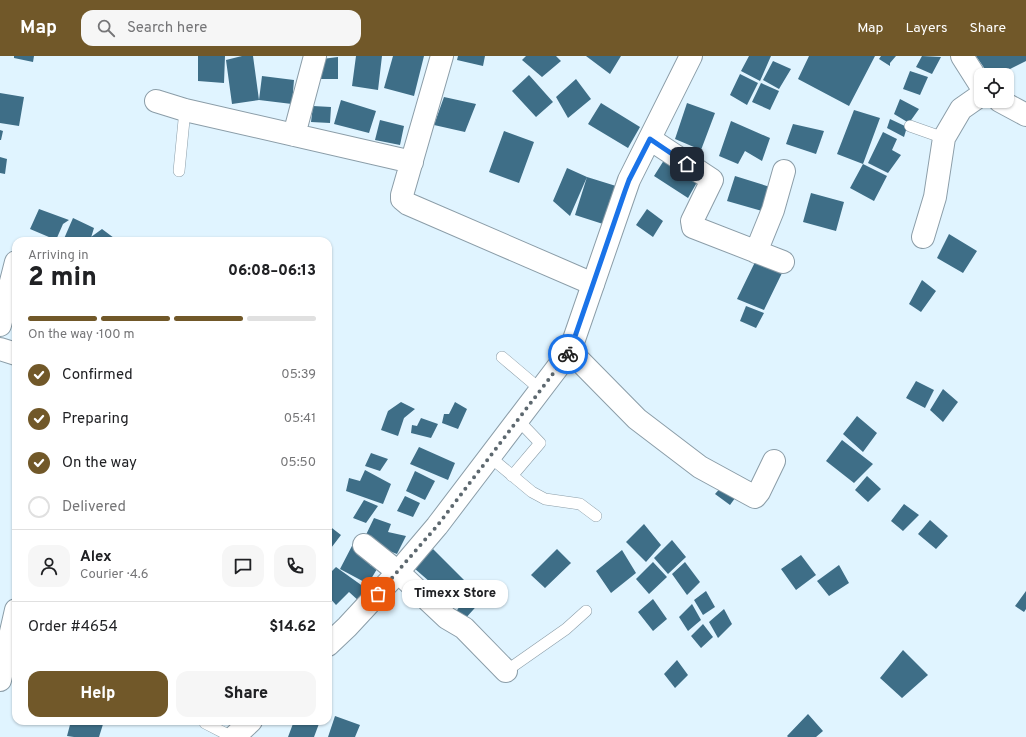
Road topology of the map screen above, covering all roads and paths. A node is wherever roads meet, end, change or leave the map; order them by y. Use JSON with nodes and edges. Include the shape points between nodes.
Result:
{"nodes":[{"id":1,"x":315,"y":56,"type":"edge"},
{"id":2,"x":442,"y":56,"type":"edge"},
{"id":3,"x":691,"y":56,"type":"edge"},
{"id":4,"x":962,"y":56,"type":"edge"},
{"id":5,"x":974,"y":75,"type":"edge"},
{"id":6,"x":156,"y":101,"type":"dead end"},
{"id":7,"x":974,"y":101,"type":"edge"},
{"id":8,"x":1012,"y":108,"type":"edge"},
{"id":9,"x":185,"y":110,"type":"junction"},
{"id":10,"x":1026,"y":116,"type":"edge"},
{"id":11,"x":910,"y":126,"type":"dead end"},
{"id":12,"x":294,"y":135,"type":"junction"},
{"id":13,"x":944,"y":138,"type":"junction"},
{"id":14,"x":650,"y":139,"type":"junction"},
{"id":15,"x":412,"y":162,"type":"junction"},
{"id":16,"x":179,"y":171,"type":"dead end"},
{"id":17,"x":784,"y":171,"type":"dead end"},
{"id":18,"x":923,"y":236,"type":"dead end"},
{"id":19,"x":756,"y":252,"type":"junction"},
{"id":20,"x":783,"y":262,"type":"dead end"},
{"id":21,"x":12,"y":278,"type":"edge"},
{"id":22,"x":593,"y":284,"type":"junction"},
{"id":23,"x":0,"y":325,"type":"edge"},
{"id":24,"x":0,"y":348,"type":"edge"},
{"id":25,"x":570,"y":351,"type":"junction"},
{"id":26,"x":12,"y":352,"type":"edge"},
{"id":27,"x":502,"y":357,"type":"dead end"},
{"id":28,"x":541,"y":390,"type":"junction"},
{"id":29,"x":518,"y":420,"type":"junction"},
{"id":30,"x":490,"y":457,"type":"junction"},
{"id":31,"x":774,"y":461,"type":"dead end"},
{"id":32,"x":512,"y":476,"type":"junction"},
{"id":33,"x":596,"y":516,"type":"dead end"},
{"id":34,"x":364,"y":545,"type":"dead end"},
{"id":35,"x":398,"y":572,"type":"junction"},
{"id":36,"x":586,"y":611,"type":"dead end"},
{"id":37,"x":12,"y":628,"type":"edge"},
{"id":38,"x":332,"y":641,"type":"edge"},
{"id":39,"x":506,"y":671,"type":"joint"},
{"id":40,"x":0,"y":680,"type":"edge"},
{"id":41,"x":209,"y":725,"type":"edge"},
{"id":42,"x":246,"y":725,"type":"edge"},
{"id":43,"x":233,"y":737,"type":"edge"}],
"edges":[{"from":1,"to":12,"type":"street"},
{"from":2,"to":15,"type":"street"},
{"from":3,"to":14,"type":"street"},
{"from":4,"to":5,"type":"street"},
{"from":6,"to":9,"type":"street"},
{"from":7,"to":13,"type":"street","via":[[961,109]]},
{"from":8,"to":10,"type":"street"},
{"from":9,"to":12,"type":"street"},
{"from":9,"to":16,"type":"lane"},
{"from":11,"to":13,"type":"lane"},
{"from":12,"to":15,"type":"street"},
{"from":13,"to":18,"type":"street","via":[[936,197]]},
{"from":14,"to":19,"type":"street","via":[[712,180],[692,221],[693,227]]},
{"from":14,"to":22,"type":"street","via":[[629,180]]},
{"from":15,"to":22,"type":"street","via":[[402,195],[405,202]]},
{"from":17,"to":19,"type":"street","via":[[773,210]]},
{"from":19,"to":20,"type":"street"},
{"from":21,"to":23,"type":"street"},
{"from":22,"to":25,"type":"street"},
{"from":24,"to":26,"type":"street"},
{"from":25,"to":28,"type":"street"},
{"from":25,"to":31,"type":"street","via":[[637,419],[700,467],[755,497]]},
{"from":27,"to":28,"type":"lane"},
{"from":28,"to":29,"type":"street"},
{"from":29,"to":30,"type":"street"},
{"from":29,"to":32,"type":"lane","via":[[540,443]]},
{"from":30,"to":32,"type":"lane"},
{"from":30,"to":35,"type":"street"},
{"from":32,"to":33,"type":"lane","via":[[545,499],[580,504]]},
{"from":34,"to":35,"type":"street"},
{"from":35,"to":38,"type":"street"},
{"from":35,"to":39,"type":"street","via":[[448,618],[464,628]]},
{"from":36,"to":39,"type":"lane"},
{"from":37,"to":40,"type":"street"},
{"from":41,"to":43,"type":"lane"},
{"from":42,"to":43,"type":"street"}]}
